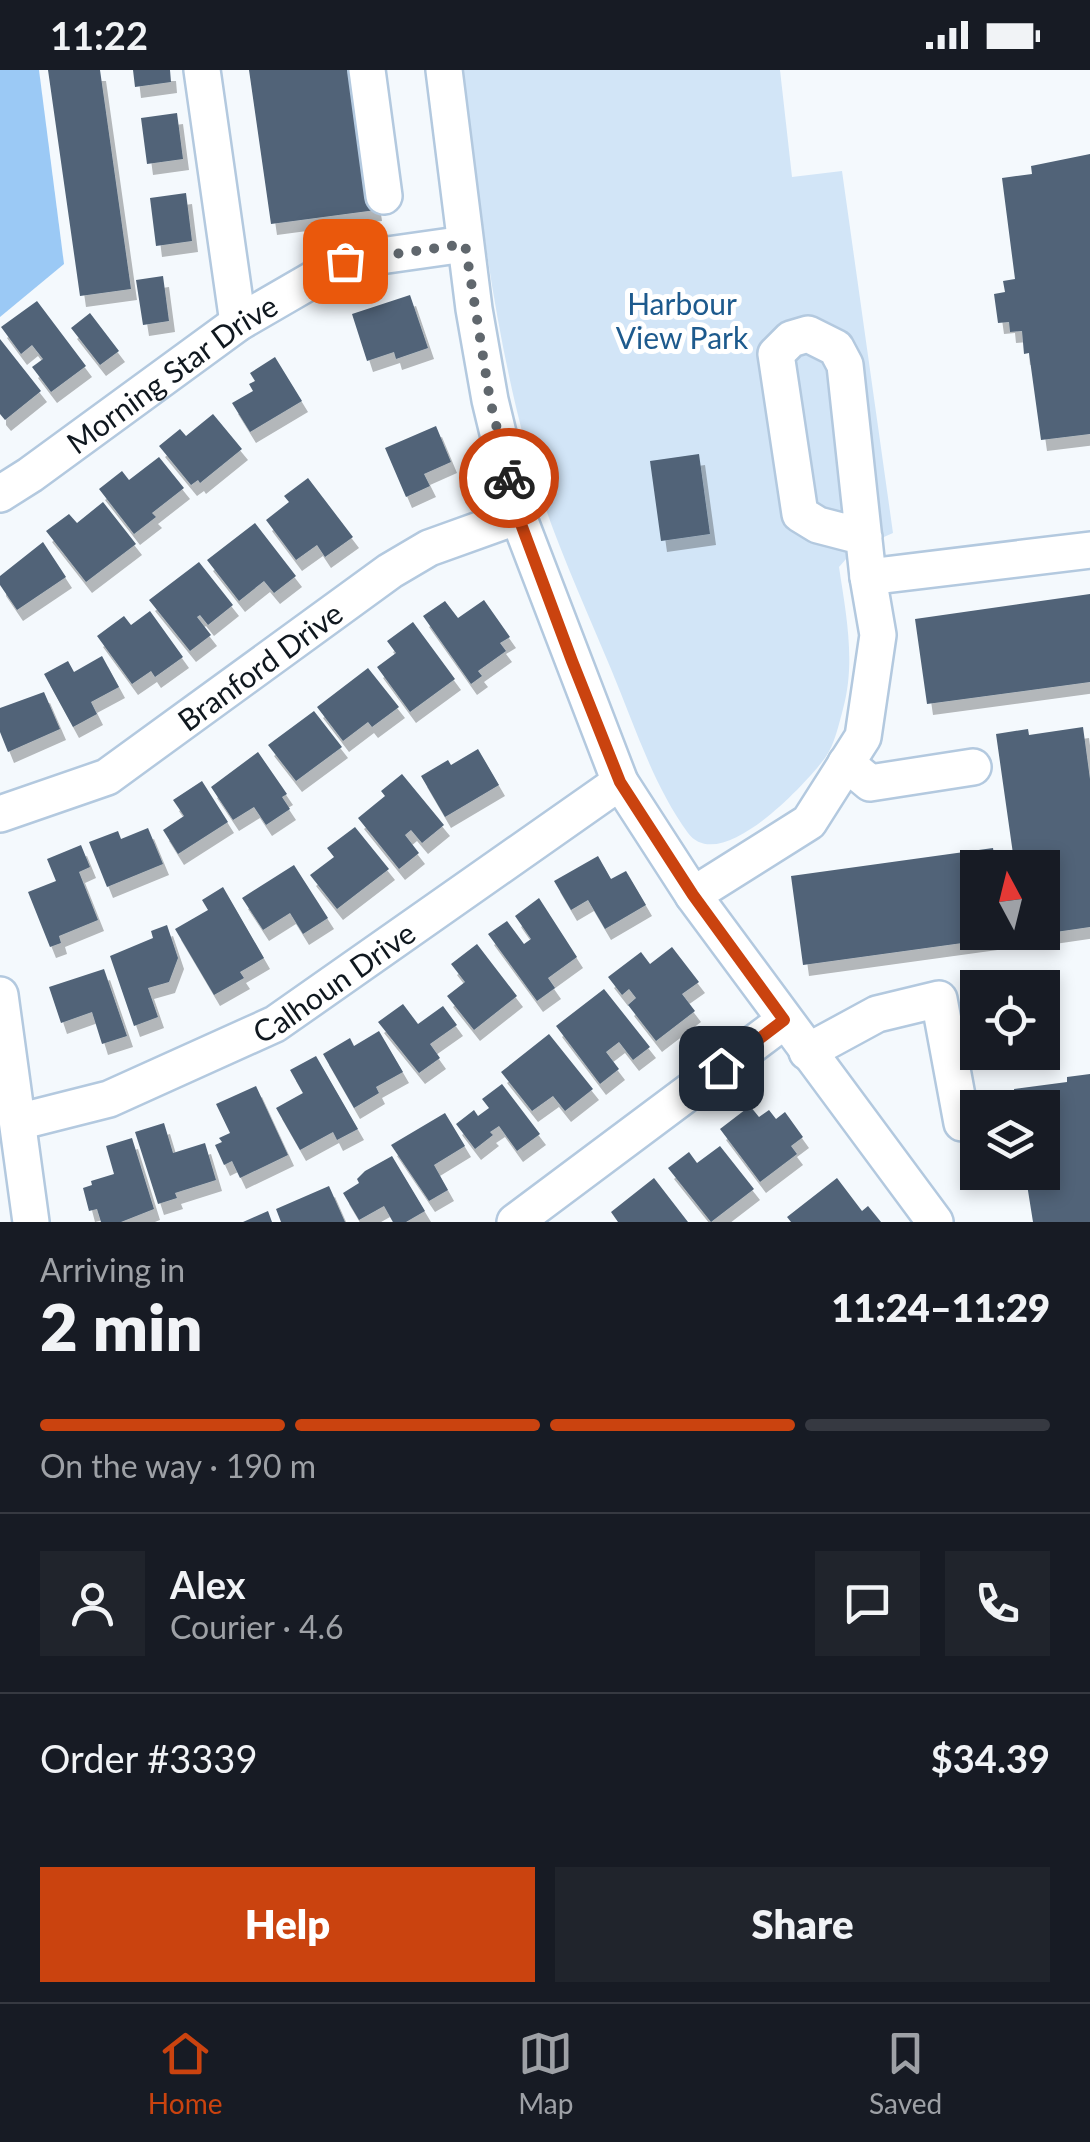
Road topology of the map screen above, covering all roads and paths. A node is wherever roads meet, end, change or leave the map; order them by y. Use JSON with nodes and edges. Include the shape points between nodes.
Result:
{"nodes":[{"id":1,"x":202,"y":70,"type":"edge"},
{"id":2,"x":444,"y":70,"type":"edge"},
{"id":3,"x":374,"y":71,"type":"edge"},
{"id":4,"x":384,"y":196,"type":"dead end"},
{"id":5,"x":465,"y":244,"type":"junction"},
{"id":6,"x":238,"y":323,"type":"junction"},
{"id":7,"x":0,"y":494,"type":"edge"},
{"id":8,"x":518,"y":516,"type":"junction"},
{"id":9,"x":864,"y":537,"type":"junction"},
{"id":10,"x":1090,"y":550,"type":"edge"},
{"id":11,"x":868,"y":578,"type":"junction"},
{"id":12,"x":846,"y":763,"type":"junction"},
{"id":13,"x":973,"y":767,"type":"dead end"},
{"id":14,"x":620,"y":782,"type":"junction"},
{"id":15,"x":0,"y":814,"type":"edge"},
{"id":16,"x":693,"y":895,"type":"junction"},
{"id":17,"x":0,"y":994,"type":"edge"},
{"id":18,"x":784,"y":1020,"type":"junction"},
{"id":19,"x":808,"y":1052,"type":"junction"},
{"id":20,"x":960,"y":1112,"type":"edge"},
{"id":21,"x":18,"y":1122,"type":"junction"},
{"id":22,"x":30,"y":1222,"type":"edge"},
{"id":23,"x":515,"y":1222,"type":"edge"},
{"id":24,"x":935,"y":1222,"type":"edge"}],
"edges":[{"from":1,"to":6,"type":"street"},
{"from":2,"to":5,"type":"street"},
{"from":3,"to":4,"type":"street"},
{"from":5,"to":6,"type":"street","name":"Morning Star Drive","via":[[345,261]]},
{"from":5,"to":8,"type":"street","via":[[490,400]]},
{"from":6,"to":7,"type":"street","name":"Morning Star Drive"},
{"from":8,"to":14,"type":"street"},
{"from":8,"to":15,"type":"street","name":"Branford Drive","via":[[430,548],[390,571],[107,777]]},
{"from":9,"to":9,"type":"street","via":[[846,365],[836,348],[808,334],[791,339],[776,354],[800,514]]},
{"from":9,"to":11,"type":"street"},
{"from":10,"to":11,"type":"street"},
{"from":11,"to":12,"type":"street","via":[[878,635],[862,736]]},
{"from":12,"to":13,"type":"street","via":[[870,784]]},
{"from":12,"to":16,"type":"street","via":[[809,822]]},
{"from":14,"to":16,"type":"street"},
{"from":14,"to":21,"type":"street","name":"Calhoun Drive","via":[[276,1024],[109,1099]]},
{"from":16,"to":18,"type":"street"},
{"from":17,"to":21,"type":"street"},
{"from":18,"to":19,"type":"street"},
{"from":18,"to":23,"type":"street"},
{"from":19,"to":20,"type":"street","via":[[877,1014],[939,999]]},
{"from":19,"to":24,"type":"street"},
{"from":21,"to":22,"type":"street"}]}
